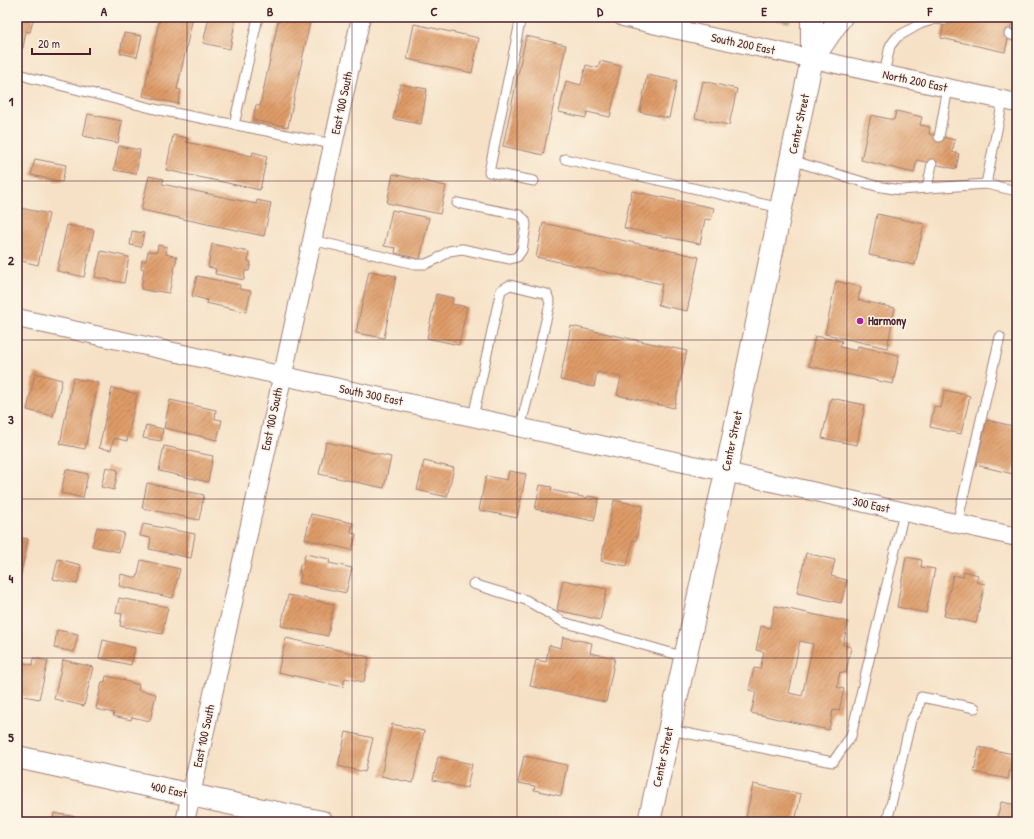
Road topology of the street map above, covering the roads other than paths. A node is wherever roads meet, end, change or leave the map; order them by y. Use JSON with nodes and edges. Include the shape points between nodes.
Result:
{"nodes":[{"id":1,"x":258,"y":17,"type":"edge"},
{"id":2,"x":361,"y":17,"type":"edge"},
{"id":3,"x":521,"y":17,"type":"edge"},
{"id":4,"x":623,"y":17,"type":"edge"},
{"id":5,"x":812,"y":17,"type":"edge"},
{"id":6,"x":841,"y":17,"type":"edge"},
{"id":7,"x":944,"y":20,"type":"dead end"},
{"id":8,"x":812,"y":59,"type":"junction"},
{"id":9,"x":17,"y":73,"type":"edge"},
{"id":10,"x":884,"y":74,"type":"junction"},
{"id":11,"x":948,"y":88,"type":"junction"},
{"id":12,"x":1010,"y":101,"type":"edge"},
{"id":13,"x":234,"y":125,"type":"junction"},
{"id":14,"x":939,"y":137,"type":"dead end"},
{"id":15,"x":333,"y":144,"type":"junction"},
{"id":16,"x":565,"y":159,"type":"dead end"},
{"id":17,"x":791,"y":160,"type":"junction"},
{"id":18,"x":932,"y":164,"type":"dead end"},
{"id":19,"x":534,"y":181,"type":"dead end"},
{"id":20,"x":986,"y":184,"type":"junction"},
{"id":21,"x":927,"y":188,"type":"junction"},
{"id":22,"x":1017,"y":191,"type":"edge"},
{"id":23,"x":457,"y":202,"type":"dead end"},
{"id":24,"x":781,"y":208,"type":"junction"},
{"id":25,"x":312,"y":240,"type":"junction"},
{"id":26,"x":17,"y":318,"type":"edge"},
{"id":27,"x":1000,"y":337,"type":"dead end"},
{"id":28,"x":282,"y":376,"type":"junction"},
{"id":29,"x":473,"y":417,"type":"junction"},
{"id":30,"x":520,"y":428,"type":"junction"},
{"id":31,"x":726,"y":472,"type":"junction"},
{"id":32,"x":904,"y":512,"type":"junction"},
{"id":33,"x":957,"y":524,"type":"junction"},
{"id":34,"x":1017,"y":537,"type":"edge"},
{"id":35,"x":473,"y":584,"type":"dead end"},
{"id":36,"x":685,"y":657,"type":"junction"},
{"id":37,"x":975,"y":708,"type":"dead end"},
{"id":38,"x":669,"y":730,"type":"junction"},
{"id":39,"x":17,"y":757,"type":"edge"},
{"id":40,"x":191,"y":795,"type":"junction"},
{"id":41,"x":185,"y":822,"type":"edge"},
{"id":42,"x":322,"y":822,"type":"edge"},
{"id":43,"x":649,"y":822,"type":"edge"},
{"id":44,"x":888,"y":822,"type":"edge"}],
"edges":[{"from":1,"to":13,"type":"lane"},
{"from":2,"to":15,"type":"street","name":"East 100 South"},
{"from":3,"to":19,"type":"lane","via":[[489,172]]},
{"from":4,"to":8,"type":"street","name":"South 200 East"},
{"from":5,"to":8,"type":"street","name":"Center Street"},
{"from":6,"to":8,"type":"street","name":"Center Street"},
{"from":7,"to":10,"type":"lane","via":[[935,19],[920,24],[898,37],[890,46]]},
{"from":8,"to":10,"type":"street","name":"North 200 East"},
{"from":8,"to":17,"type":"street","name":"Center Street"},
{"from":9,"to":13,"type":"lane","via":[[159,110]]},
{"from":10,"to":11,"type":"street","name":"North 200 East"},
{"from":11,"to":12,"type":"street","name":"North 200 East"},
{"from":11,"to":14,"type":"lane"},
{"from":12,"to":20,"type":"lane"},
{"from":13,"to":15,"type":"lane"},
{"from":15,"to":25,"type":"street","name":"East 100 South"},
{"from":16,"to":24,"type":"lane"},
{"from":17,"to":21,"type":"lane","via":[[876,186],[900,190]]},
{"from":17,"to":24,"type":"street","name":"Center Street"},
{"from":18,"to":21,"type":"lane"},
{"from":20,"to":21,"type":"lane"},
{"from":20,"to":22,"type":"lane"},
{"from":23,"to":25,"type":"lane","via":[[519,215],[525,220],[522,250],[517,258],[510,260],[462,249],[449,251],[426,264],[415,264]]},
{"from":24,"to":31,"type":"street","name":"Center Street"},
{"from":25,"to":28,"type":"street","name":"East 100 South"},
{"from":26,"to":28,"type":"street","name":"South 300 East"},
{"from":27,"to":33,"type":"lane"},
{"from":28,"to":29,"type":"street","name":"South 300 East"},
{"from":28,"to":40,"type":"street","name":"East 100 South"},
{"from":29,"to":30,"type":"street","name":"South 300 East"},
{"from":29,"to":30,"type":"lane","via":[[501,290],[510,285],[547,294],[550,303]]},
{"from":30,"to":31,"type":"street","name":"South 300 East"},
{"from":31,"to":32,"type":"street","name":"300 East"},
{"from":31,"to":36,"type":"street","name":"Center Street"},
{"from":32,"to":33,"type":"street","name":"300 East"},
{"from":32,"to":38,"type":"lane","via":[[851,736],[833,762]]},
{"from":33,"to":34,"type":"street","name":"300 East"},
{"from":35,"to":36,"type":"lane","via":[[526,600],[563,622]]},
{"from":36,"to":38,"type":"street","name":"Center Street"},
{"from":37,"to":44,"type":"lane","via":[[921,697],[918,710],[911,720]]},
{"from":38,"to":43,"type":"street","name":"Center Street"},
{"from":39,"to":40,"type":"street","name":"400 East"},
{"from":40,"to":41,"type":"street","name":"East 100 South"},
{"from":40,"to":42,"type":"street","name":"400 East"}]}
